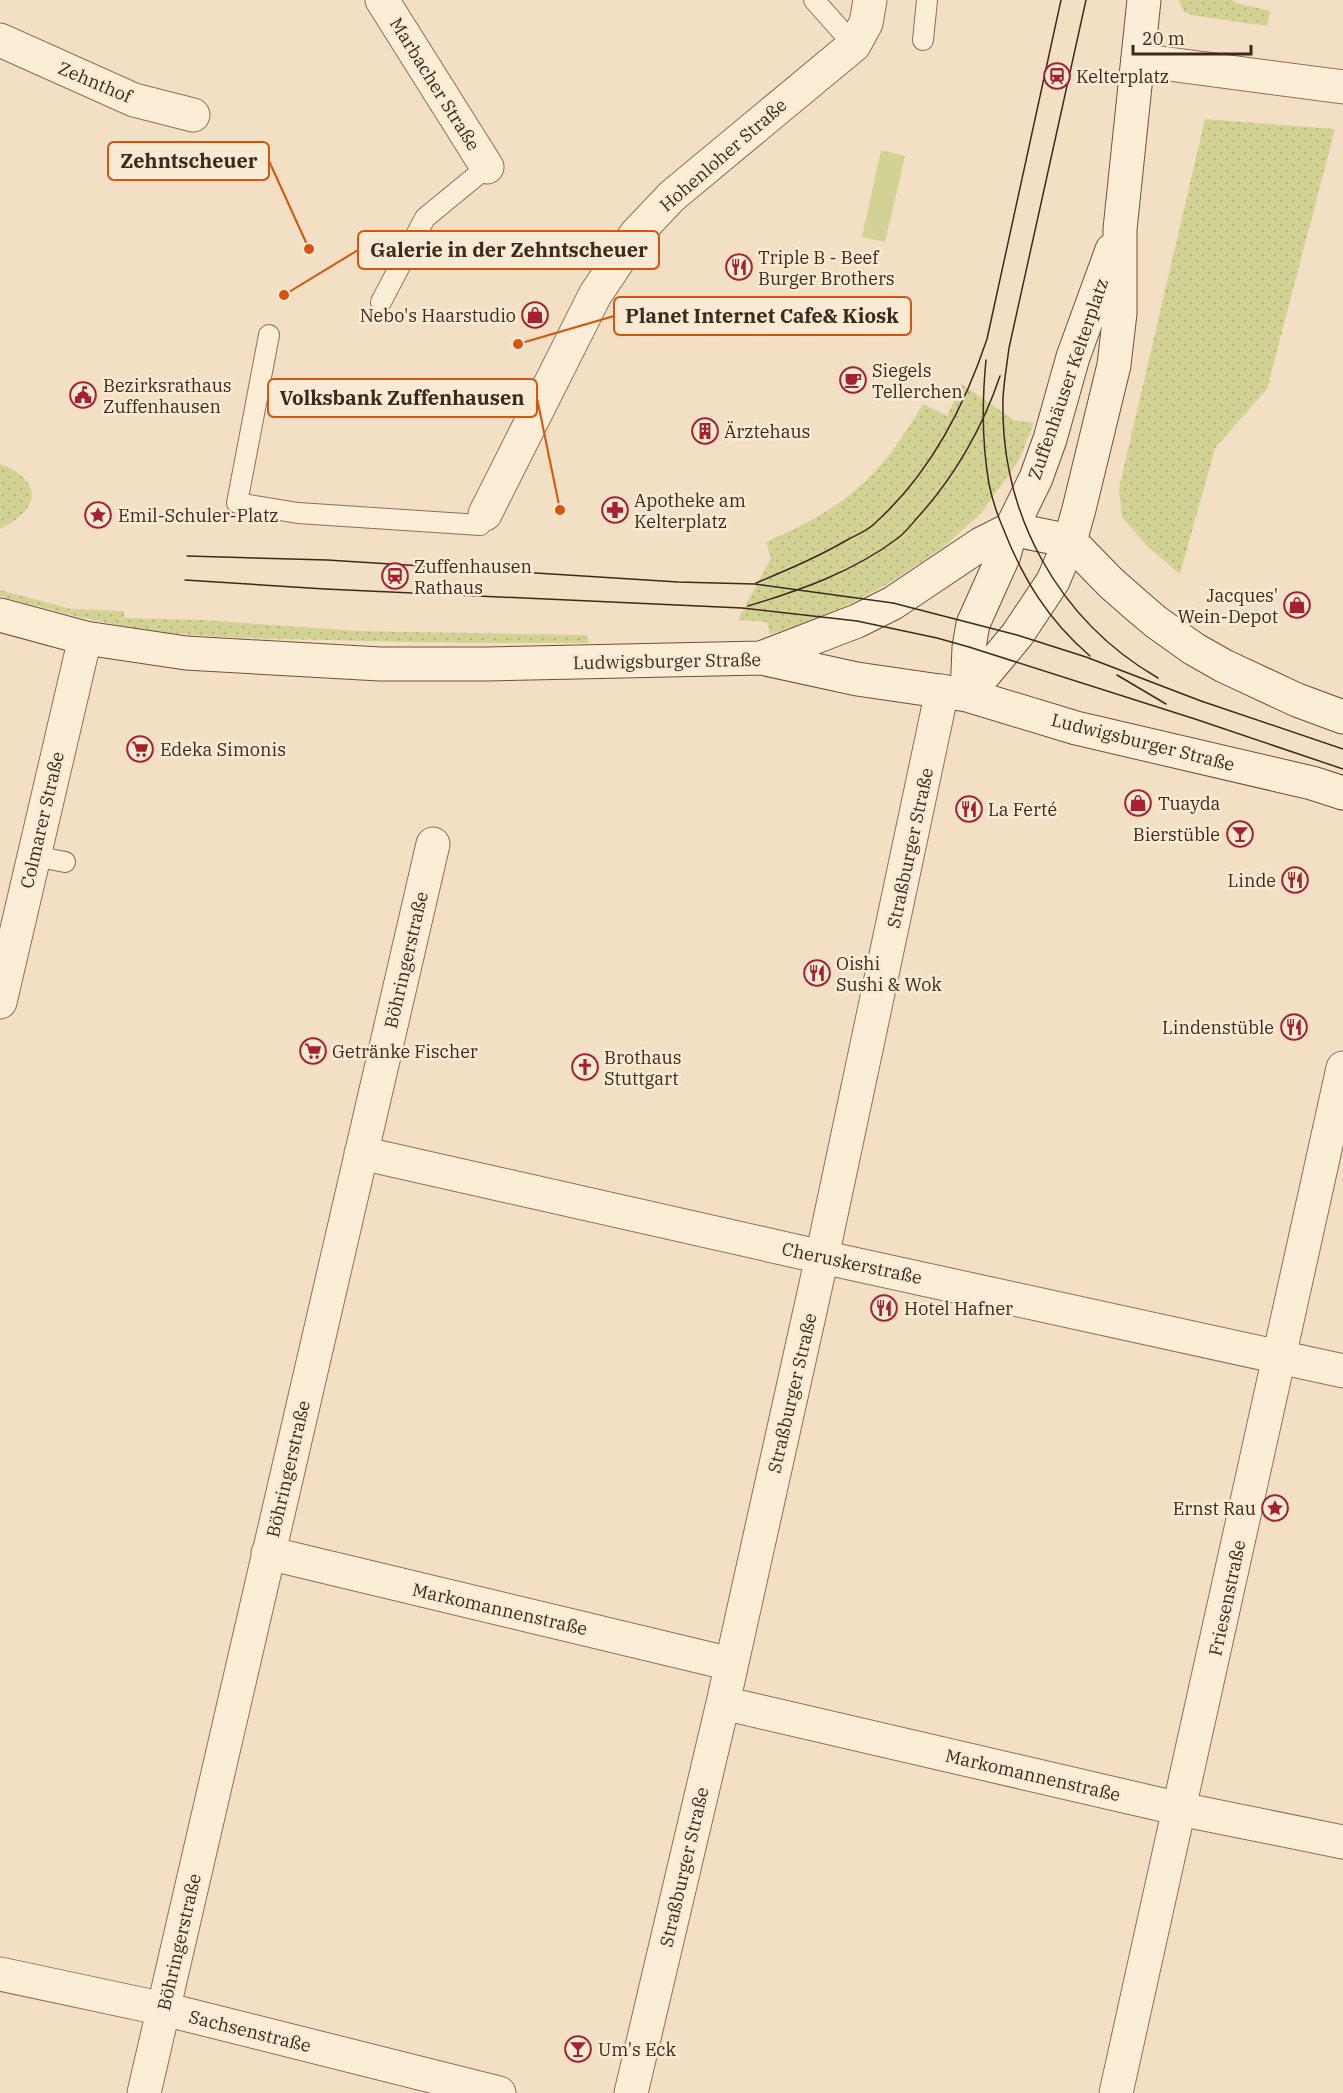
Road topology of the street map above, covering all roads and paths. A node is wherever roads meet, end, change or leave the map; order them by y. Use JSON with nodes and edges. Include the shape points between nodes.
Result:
{"nodes":[{"id":1,"x":382,"y":0,"type":"edge"},
{"id":2,"x":814,"y":0,"type":"edge"},
{"id":3,"x":870,"y":0,"type":"edge"},
{"id":4,"x":927,"y":0,"type":"edge"},
{"id":5,"x":1144,"y":0,"type":"edge"},
{"id":6,"x":0,"y":40,"type":"edge"},
{"id":7,"x":923,"y":40,"type":"dead end"},
{"id":8,"x":854,"y":45,"type":"junction"},
{"id":9,"x":1138,"y":60,"type":"junction"},
{"id":10,"x":1343,"y":87,"type":"edge"},
{"id":11,"x":193,"y":115,"type":"dead end"},
{"id":12,"x":487,"y":167,"type":"joint"},
{"id":13,"x":1120,"y":229,"type":"junction"},
{"id":14,"x":381,"y":302,"type":"dead end"},
{"id":15,"x":269,"y":335,"type":"dead end"},
{"id":16,"x":485,"y":514,"type":"joint"},
{"id":17,"x":1011,"y":529,"type":"junction"},
{"id":18,"x":1070,"y":541,"type":"junction"},
{"id":19,"x":0,"y":615,"type":"edge"},
{"id":20,"x":85,"y":638,"type":"junction"},
{"id":21,"x":761,"y":658,"type":"junction"},
{"id":22,"x":955,"y":693,"type":"junction"},
{"id":23,"x":1343,"y":717,"type":"edge"},
{"id":24,"x":1343,"y":793,"type":"edge"},
{"id":25,"x":433,"y":844,"type":"dead end"},
{"id":26,"x":34,"y":856,"type":"junction"},
{"id":27,"x":65,"y":862,"type":"dead end"},
{"id":28,"x":0,"y":1002,"type":"edge"},
{"id":29,"x":1343,"y":1068,"type":"edge"},
{"id":30,"x":361,"y":1153,"type":"junction"},
{"id":31,"x":822,"y":1257,"type":"junction"},
{"id":32,"x":1280,"y":1357,"type":"junction"},
{"id":33,"x":1343,"y":1371,"type":"edge"},
{"id":34,"x":268,"y":1553,"type":"junction"},
{"id":35,"x":731,"y":1664,"type":"junction"},
{"id":36,"x":723,"y":1702,"type":"junction"},
{"id":37,"x":1180,"y":1809,"type":"junction"},
{"id":38,"x":1342,"y":1836,"type":"edge"},
{"id":39,"x":0,"y":1974,"type":"edge"},
{"id":40,"x":164,"y":2009,"type":"junction"},
{"id":41,"x":144,"y":2093,"type":"edge"},
{"id":42,"x":499,"y":2093,"type":"edge"},
{"id":43,"x":631,"y":2093,"type":"edge"},
{"id":44,"x":1116,"y":2093,"type":"edge"}],
"edges":[{"from":1,"to":12,"type":"street","name":"Marbacher Straße"},
{"from":2,"to":8,"type":"lane"},
{"from":3,"to":8,"type":"street","name":"Hohenloher Straße","via":[[866,23]]},
{"from":4,"to":7,"type":"lane"},
{"from":5,"to":9,"type":"street","name":"Zuffenhäuser Kelterplatz"},
{"from":6,"to":11,"type":"street","name":"Zehnthof","via":[[134,100]]},
{"from":8,"to":16,"type":"street","name":"Hohenloher Straße","via":[[672,196],[636,234],[595,295]]},
{"from":9,"to":10,"type":"street"},
{"from":9,"to":13,"type":"street","name":"Zuffenhäuser Kelterplatz"},
{"from":12,"to":14,"type":"lane","via":[[425,218]]},
{"from":13,"to":17,"type":"street","name":"Zuffenhäuser Kelterplatz","via":[[1073,357],[1036,478]]},
{"from":13,"to":18,"type":"street","name":"Zuffenhäuser Kelterplatz","via":[[1120,313],[1114,365]]},
{"from":15,"to":16,"type":"lane","via":[[237,503],[298,513],[480,525]]},
{"from":17,"to":18,"type":"street"},
{"from":17,"to":21,"type":"street","via":[[981,544],[893,603]]},
{"from":17,"to":22,"type":"street","name":"Zuffenhäuser Kelterplatz","via":[[974,624]]},
{"from":18,"to":22,"type":"street","name":"Zuffenhäuser Kelterplatz","via":[[1053,581],[1017,635]]},
{"from":18,"to":23,"type":"street","via":[[1111,583],[1194,649],[1297,700]]},
{"from":19,"to":20,"type":"street"},
{"from":20,"to":21,"type":"street","name":"Ludwigsburger Straße","via":[[186,653],[380,664]]},
{"from":20,"to":26,"type":"street","name":"Colmarer Straße"},
{"from":21,"to":22,"type":"street","name":"Ludwigsburger Straße","via":[[857,679]]},
{"from":22,"to":24,"type":"street","name":"Ludwigsburger Straße","via":[[1076,728]]},
{"from":22,"to":31,"type":"street","name":"Straßburger Straße"},
{"from":25,"to":30,"type":"street","name":"Böhringerstraße"},
{"from":26,"to":27,"type":"lane"},
{"from":26,"to":28,"type":"street","name":"Colmarer Straße"},
{"from":29,"to":32,"type":"street","name":"Friesenstraße"},
{"from":30,"to":31,"type":"street","name":"Cheruskerstraße"},
{"from":30,"to":34,"type":"street","name":"Böhringerstraße"},
{"from":31,"to":32,"type":"street","name":"Cheruskerstraße"},
{"from":31,"to":35,"type":"street","name":"Straßburger Straße"},
{"from":32,"to":33,"type":"street","name":"Cheruskerstraße"},
{"from":32,"to":37,"type":"street","name":"Friesenstraße"},
{"from":34,"to":35,"type":"street","name":"Markomannenstraße"},
{"from":34,"to":40,"type":"street","name":"Böhringerstraße"},
{"from":35,"to":36,"type":"street","name":"Straßburger Straße"},
{"from":36,"to":37,"type":"street","name":"Markomannenstraße"},
{"from":36,"to":43,"type":"street","name":"Straßburger Straße"},
{"from":37,"to":38,"type":"street","name":"Markomannenstraße"},
{"from":37,"to":44,"type":"street","name":"Friesenstraße"},
{"from":39,"to":40,"type":"street","name":"Sachsenstraße"},
{"from":40,"to":41,"type":"street","name":"Böhringerstraße"},
{"from":40,"to":42,"type":"street","name":"Sachsenstraße"}]}
